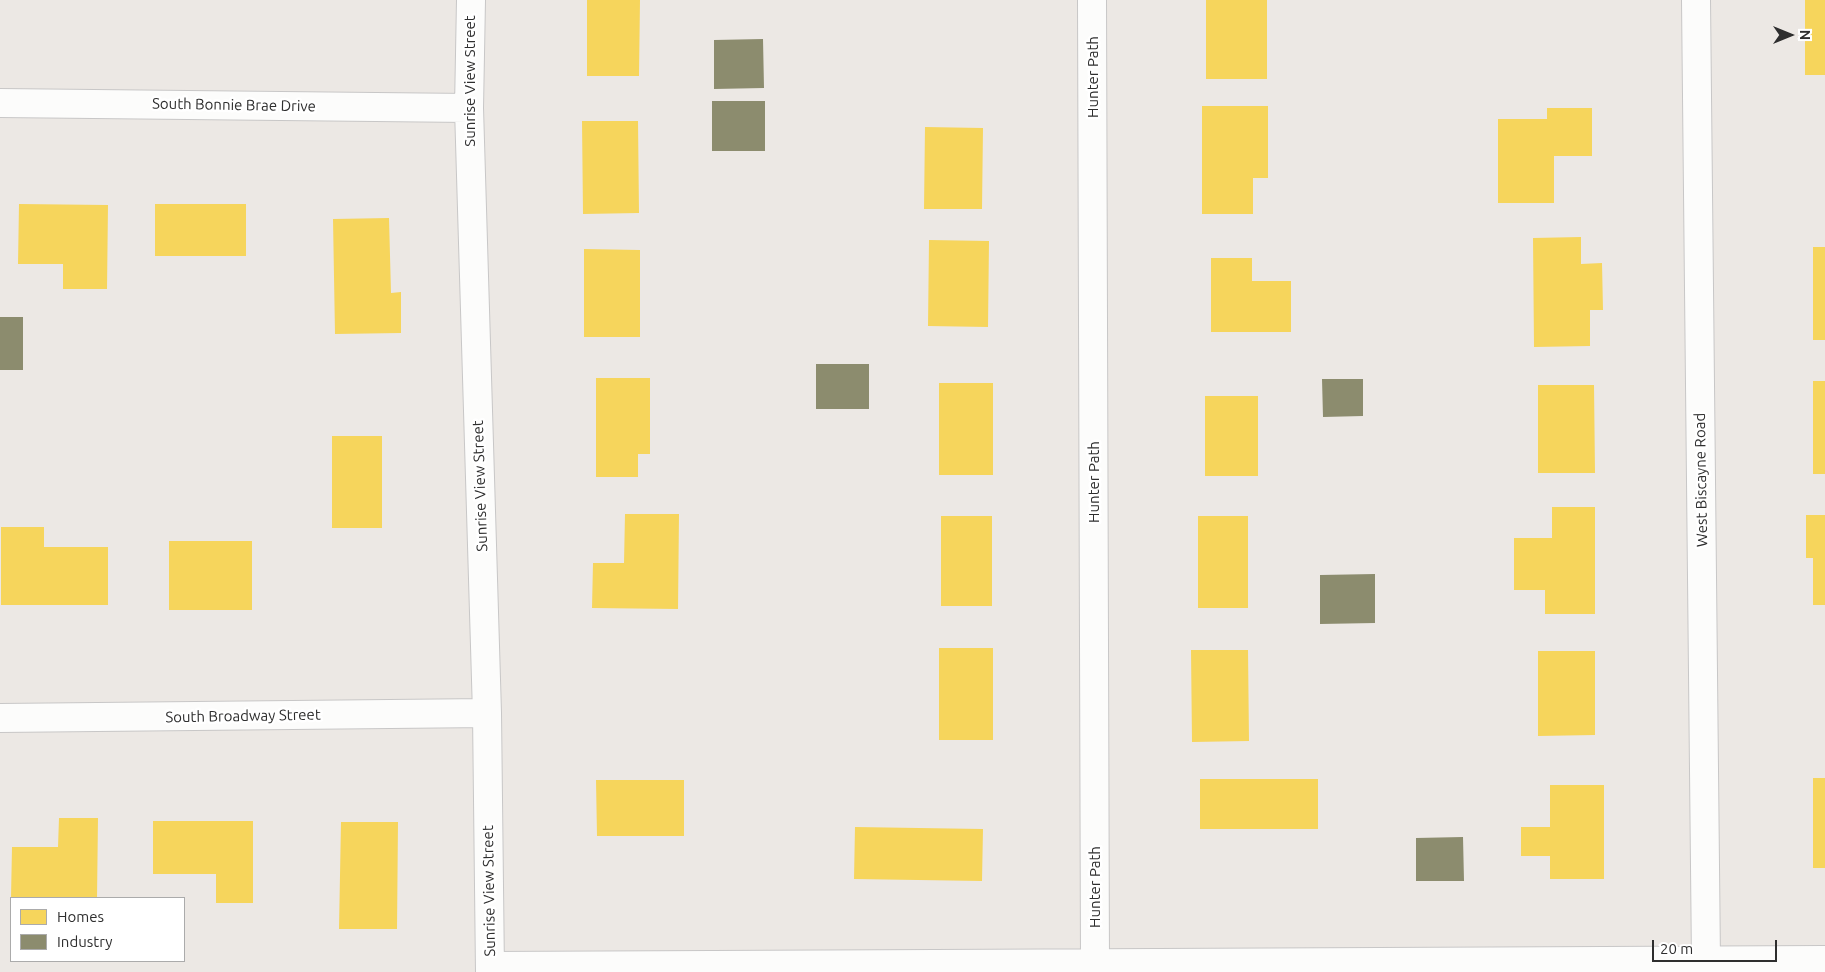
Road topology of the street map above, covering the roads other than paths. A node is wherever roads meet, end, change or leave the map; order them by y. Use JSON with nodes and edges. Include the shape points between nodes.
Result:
{"nodes":[{"id":1,"x":471,"y":0,"type":"edge"},
{"id":2,"x":1092,"y":0,"type":"edge"},
{"id":3,"x":1696,"y":0,"type":"edge"},
{"id":4,"x":0,"y":103,"type":"edge"},
{"id":5,"x":468,"y":108,"type":"junction"},
{"id":6,"x":487,"y":713,"type":"junction"},
{"id":7,"x":0,"y":718,"type":"edge"},
{"id":8,"x":1825,"y":960,"type":"edge"},
{"id":9,"x":1706,"y":961,"type":"junction"},
{"id":10,"x":1095,"y":963,"type":"junction"},
{"id":11,"x":490,"y":969,"type":"edge"}],
"edges":[{"from":1,"to":5,"type":"street","name":"Sunrise View Street"},
{"from":2,"to":10,"type":"street","name":"Hunter Path"},
{"from":3,"to":9,"type":"street","name":"West Biscayne Road"},
{"from":4,"to":5,"type":"street","name":"South Bonnie Brae Drive"},
{"from":5,"to":6,"type":"street","name":"Sunrise View Street"},
{"from":6,"to":7,"type":"street","name":"South Broadway Street"},
{"from":6,"to":11,"type":"street","name":"Sunrise View Street"},
{"from":8,"to":9,"type":"street"},
{"from":9,"to":10,"type":"street"},
{"from":10,"to":11,"type":"street"}]}
